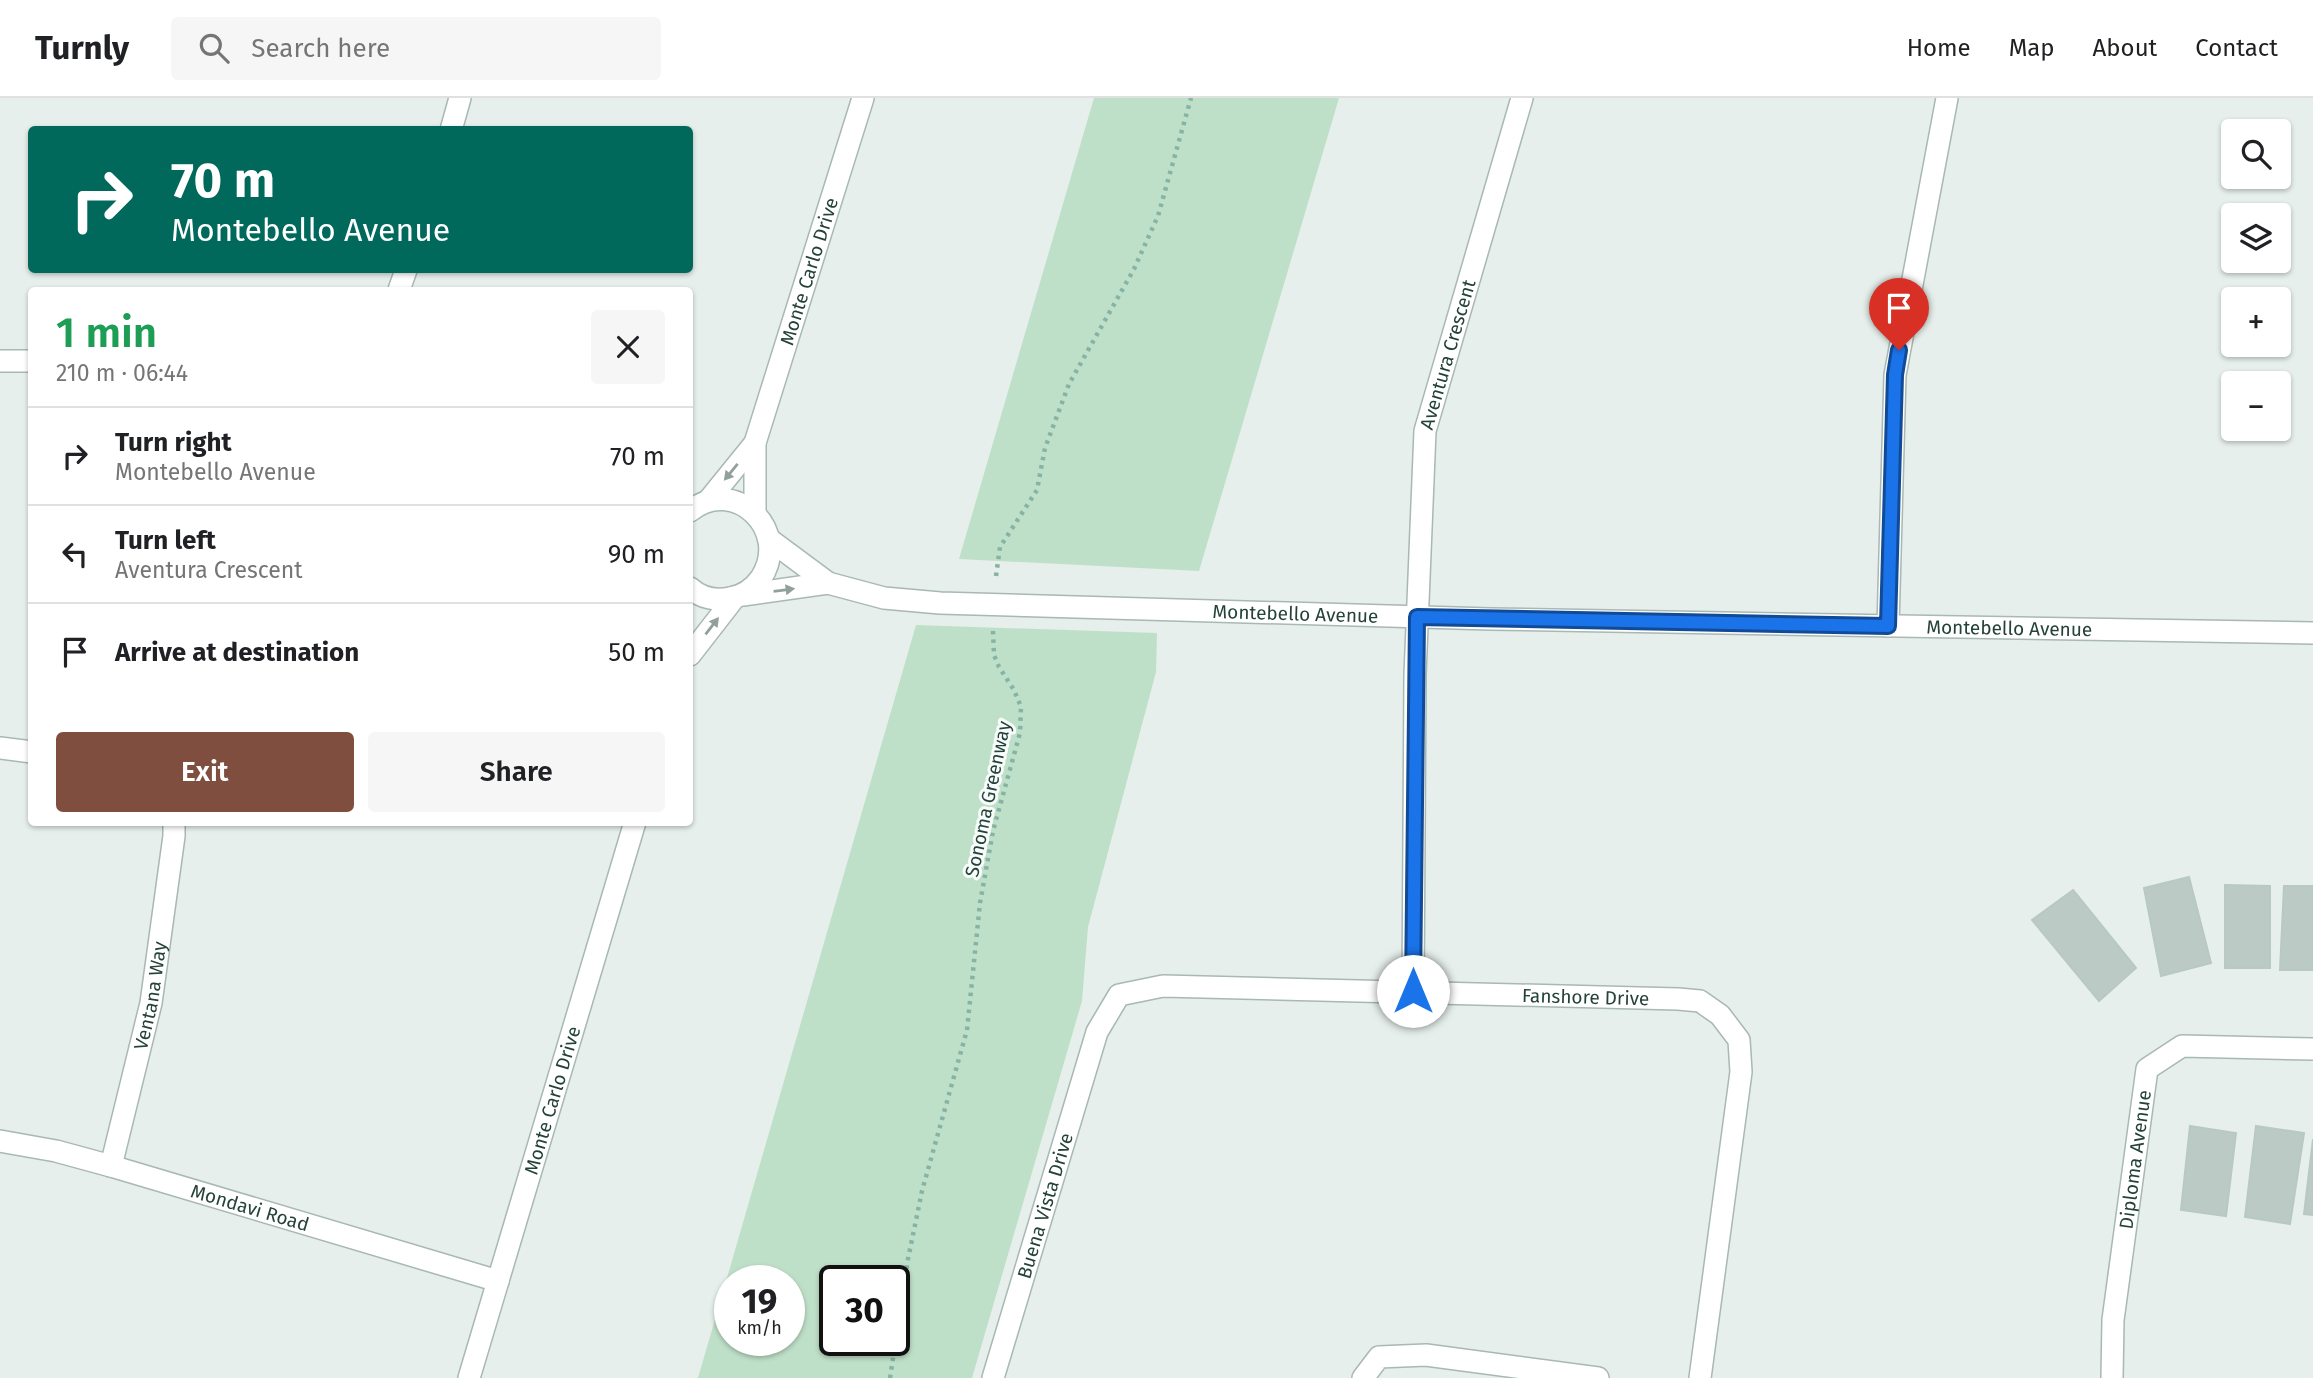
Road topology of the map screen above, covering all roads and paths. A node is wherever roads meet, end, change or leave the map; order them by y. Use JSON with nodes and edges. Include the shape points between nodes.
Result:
{"nodes":[{"id":1,"x":460,"y":98,"type":"edge"},
{"id":2,"x":863,"y":98,"type":"edge"},
{"id":3,"x":1191,"y":98,"type":"edge"},
{"id":4,"x":1522,"y":98,"type":"edge"},
{"id":5,"x":1947,"y":98,"type":"edge"},
{"id":6,"x":452,"y":126,"type":"edge"},
{"id":7,"x":0,"y":361,"type":"edge"},
{"id":8,"x":28,"y":361,"type":"edge"},
{"id":9,"x":755,"y":443,"type":"junction"},
{"id":10,"x":695,"y":507,"type":"edge"},
{"id":11,"x":755,"y":513,"type":"junction"},
{"id":12,"x":769,"y":540,"type":"junction"},
{"id":13,"x":828,"y":583,"type":"junction"},
{"id":14,"x":693,"y":590,"type":"edge"},
{"id":15,"x":738,"y":596,"type":"junction"},
{"id":16,"x":994,"y":605,"type":"junction"},
{"id":17,"x":1417,"y":617,"type":"junction"},
{"id":18,"x":1888,"y":626,"type":"junction"},
{"id":19,"x":2313,"y":633,"type":"edge"},
{"id":20,"x":693,"y":651,"type":"edge"},
{"id":21,"x":0,"y":748,"type":"edge"},
{"id":22,"x":28,"y":752,"type":"edge"},
{"id":23,"x":174,"y":826,"type":"edge"},
{"id":24,"x":634,"y":826,"type":"edge"},
{"id":25,"x":1413,"y":991,"type":"junction"},
{"id":26,"x":1097,"y":1032,"type":"joint"},
{"id":27,"x":2313,"y":1049,"type":"edge"},
{"id":28,"x":0,"y":1141,"type":"edge"},
{"id":29,"x":111,"y":1166,"type":"junction"},
{"id":30,"x":498,"y":1281,"type":"junction"},
{"id":31,"x":469,"y":1378,"type":"edge"},
{"id":32,"x":890,"y":1378,"type":"edge"},
{"id":33,"x":993,"y":1378,"type":"edge"},
{"id":34,"x":1363,"y":1378,"type":"edge"},
{"id":35,"x":1598,"y":1378,"type":"edge"},
{"id":36,"x":1700,"y":1378,"type":"edge"},
{"id":37,"x":2112,"y":1378,"type":"edge"}],
"edges":[{"from":1,"to":6,"type":"street"},
{"from":2,"to":9,"type":"street","name":"Monte Carlo Drive"},
{"from":3,"to":16,"type":"path","name":"Sonoma Greenway","via":[[1158,216],[1134,269],[1069,384],[1045,448],[1037,490],[1000,547]]},
{"from":4,"to":17,"type":"street","name":"Aventura Crescent","via":[[1425,431]]},
{"from":5,"to":18,"type":"street","via":[[1895,375]]},
{"from":7,"to":8,"type":"street"},
{"from":9,"to":10,"type":"street","name":"Monte Carlo Drive","one_way":true},
{"from":9,"to":11,"type":"street","name":"Monte Carlo Drive"},
{"from":10,"to":11,"type":"street","via":[[733,501]]},
{"from":11,"to":12,"type":"street"},
{"from":12,"to":13,"type":"street","name":"Montebello Avenue"},
{"from":12,"to":15,"type":"street","via":[[767,569]]},
{"from":15,"to":13,"type":"street","name":"Montebello Avenue","one_way":true},
{"from":13,"to":16,"type":"street","name":"Montebello Avenue","via":[[884,598]]},
{"from":14,"to":15,"type":"street","name":"Montebello Avenue","via":[[720,600]]},
{"from":20,"to":15,"type":"street","one_way":true},
{"from":16,"to":17,"type":"street","name":"Montebello Avenue"},
{"from":16,"to":32,"type":"path","name":"Sonoma Greenway","via":[[994,655],[1021,707],[1020,733],[993,831],[980,903],[967,1030],[922,1191]]},
{"from":17,"to":18,"type":"street","name":"Montebello Avenue"},
{"from":17,"to":25,"type":"street","name":"Aventura Crescent"},
{"from":18,"to":19,"type":"street","name":"Montebello Avenue"},
{"from":21,"to":22,"type":"street"},
{"from":23,"to":29,"type":"street","name":"Ventana Way","via":[[151,1003]]},
{"from":24,"to":30,"type":"street","name":"Monte Carlo Drive"},
{"from":25,"to":26,"type":"street","name":"Fanshore Drive","via":[[1163,986],[1119,995]]},
{"from":25,"to":36,"type":"street","name":"Fanshore Drive","via":[[1678,999],[1700,1001],[1720,1014],[1739,1040],[1741,1073]]},
{"from":26,"to":33,"type":"street","name":"Buena Vista Drive"},
{"from":27,"to":37,"type":"street","name":"Diploma Avenue","via":[[2182,1046],[2147,1069],[2113,1320]]},
{"from":28,"to":29,"type":"street","name":"Mondavi Road"},
{"from":29,"to":30,"type":"street","name":"Mondavi Road"},
{"from":30,"to":31,"type":"street","name":"Monte Carlo Drive"},
{"from":34,"to":35,"type":"street","via":[[1379,1357],[1426,1355]]}]}
